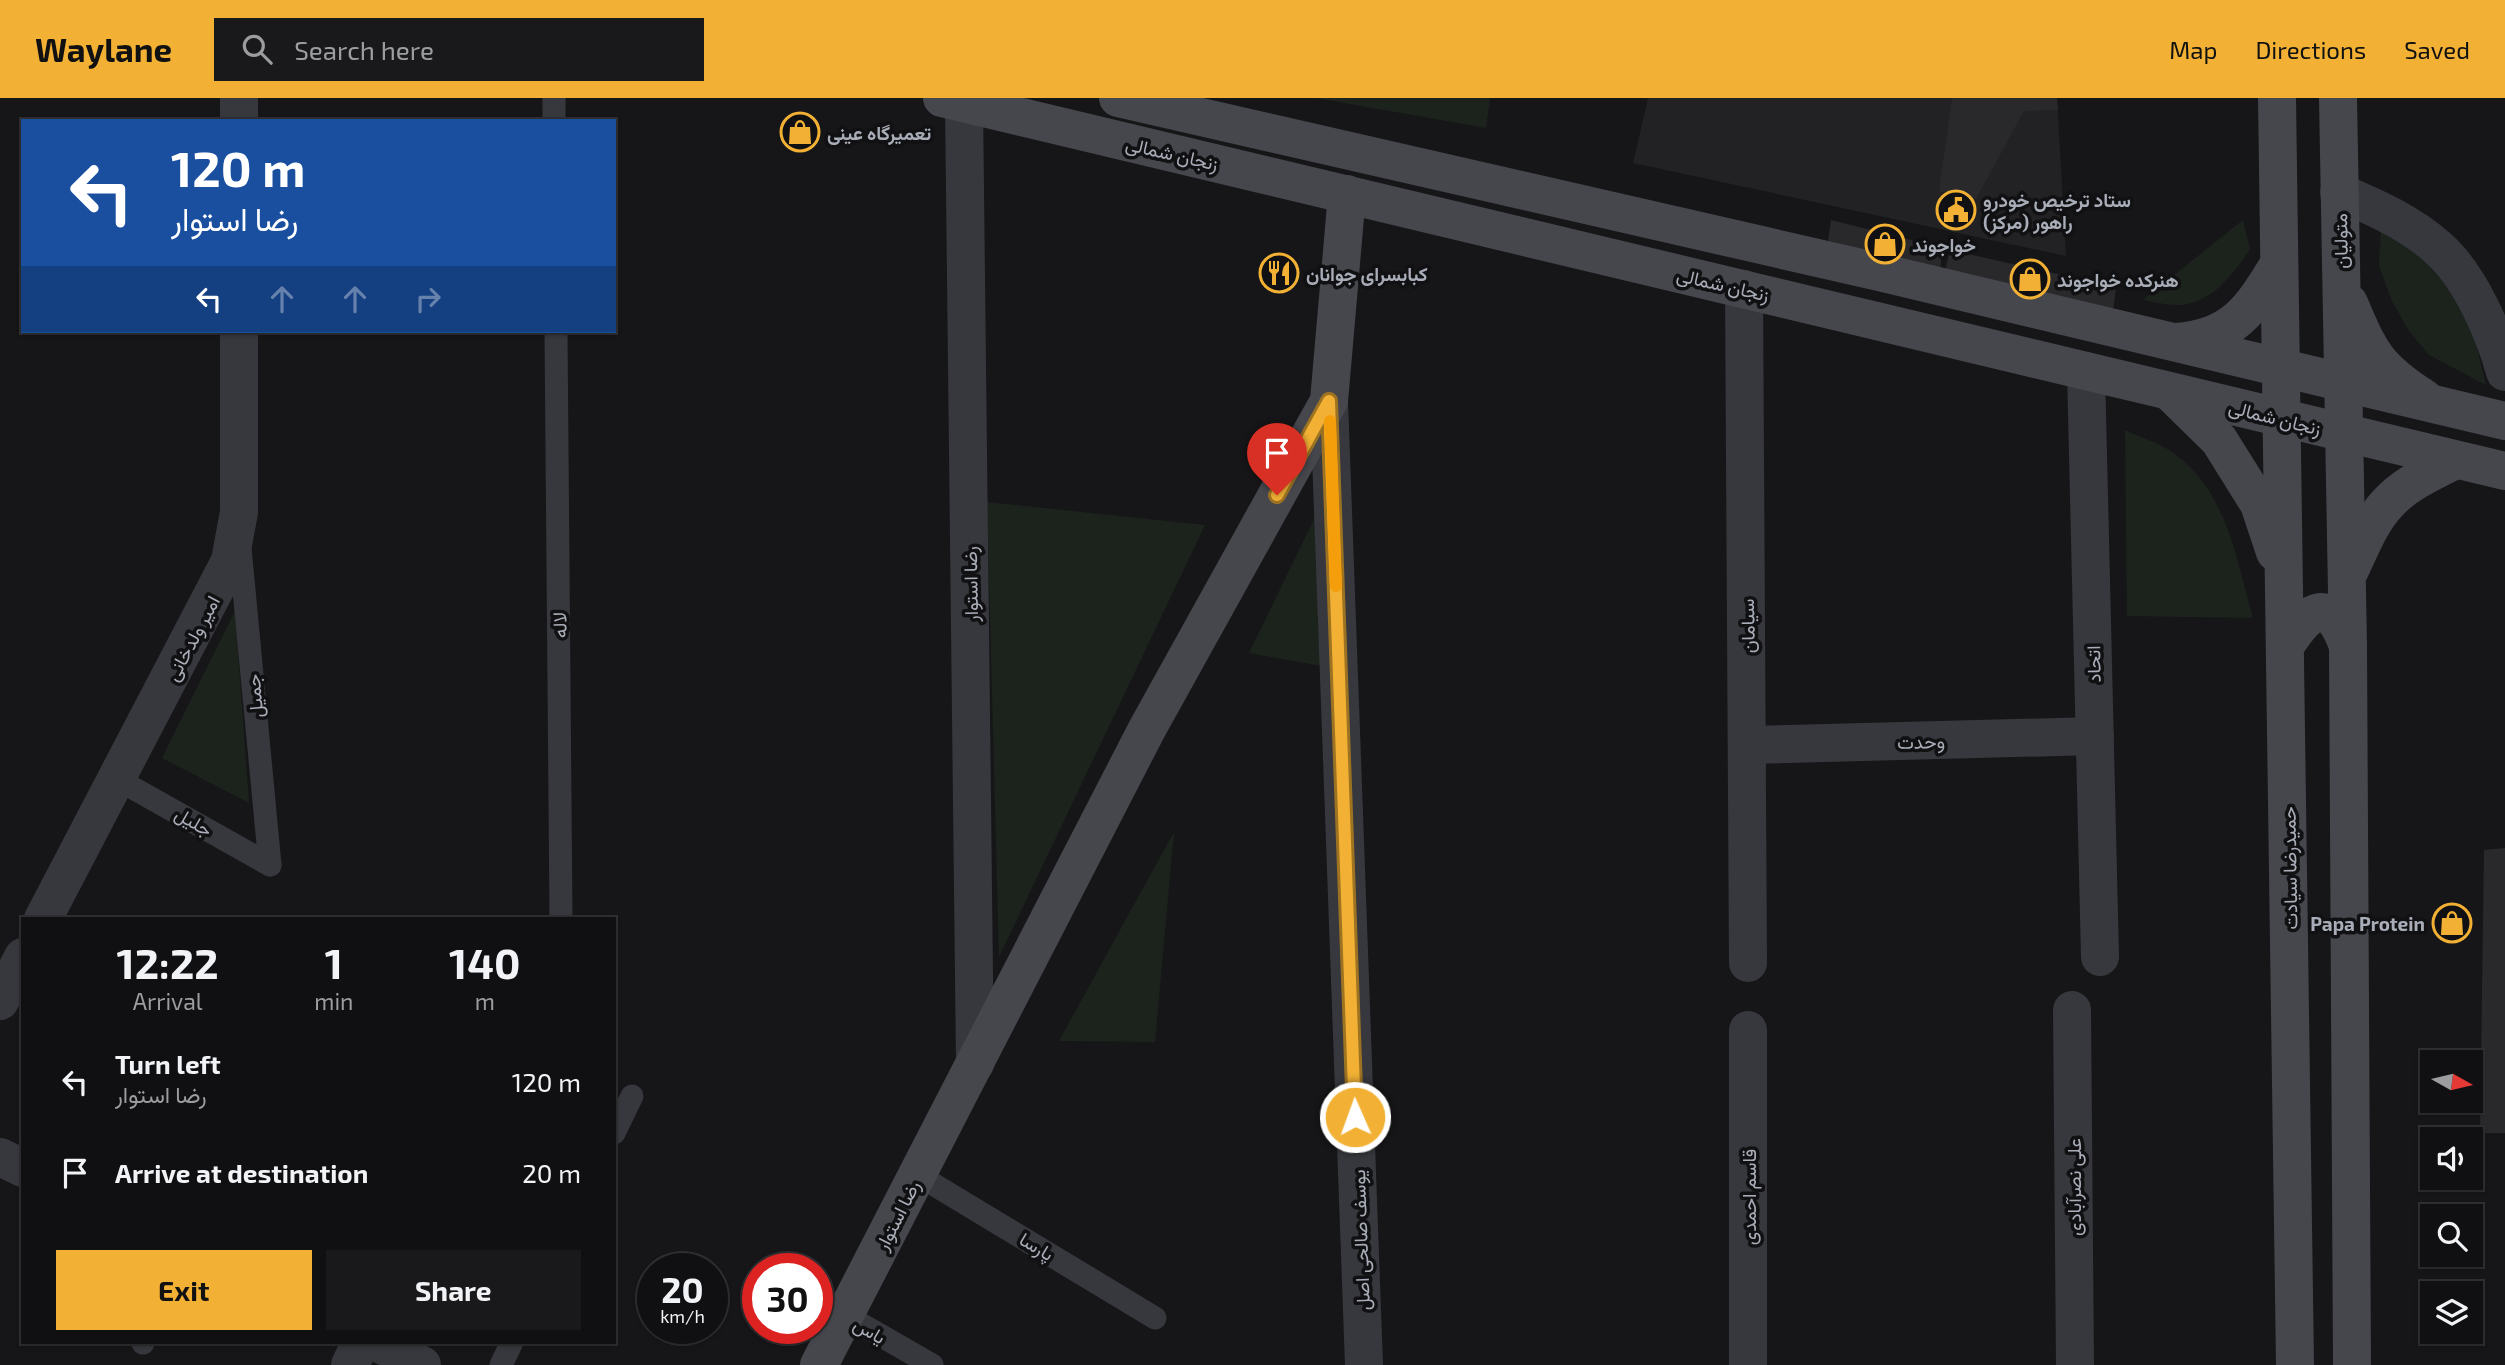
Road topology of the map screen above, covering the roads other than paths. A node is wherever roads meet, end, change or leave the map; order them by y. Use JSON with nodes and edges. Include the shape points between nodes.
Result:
{"nodes":[{"id":1,"x":239,"y":98,"type":"edge"},
{"id":2,"x":554,"y":98,"type":"edge"},
{"id":3,"x":1118,"y":98,"type":"edge"},
{"id":4,"x":2277,"y":98,"type":"edge"},
{"id":5,"x":2338,"y":98,"type":"edge"},
{"id":6,"x":956,"y":100,"type":"edge"},
{"id":7,"x":239,"y":119,"type":"edge"},
{"id":8,"x":554,"y":119,"type":"edge"},
{"id":9,"x":2339,"y":192,"type":"junction"},
{"id":10,"x":1347,"y":194,"type":"junction"},
{"id":11,"x":2280,"y":264,"type":"junction"},
{"id":12,"x":2341,"y":284,"type":"junction"},
{"id":13,"x":1744,"y":289,"type":"junction"},
{"id":14,"x":239,"y":333,"type":"edge"},
{"id":15,"x":556,"y":333,"type":"edge"},
{"id":16,"x":2168,"y":342,"type":"junction"},
{"id":17,"x":2282,"y":370,"type":"junction"},
{"id":18,"x":2086,"y":371,"type":"junction"},
{"id":19,"x":2505,"y":372,"type":"edge"},
{"id":20,"x":2343,"y":385,"type":"junction"},
{"id":21,"x":2170,"y":392,"type":"junction"},
{"id":22,"x":1329,"y":401,"type":"junction"},
{"id":23,"x":2435,"y":405,"type":"junction"},
{"id":24,"x":2283,"y":419,"type":"junction"},
{"id":25,"x":2505,"y":421,"type":"edge"},
{"id":26,"x":2344,"y":433,"type":"junction"},
{"id":27,"x":2455,"y":460,"type":"junction"},
{"id":28,"x":2505,"y":471,"type":"edge"},
{"id":29,"x":238,"y":527,"type":"junction"},
{"id":30,"x":2347,"y":575,"type":"junction"},
{"id":31,"x":2285,"y":584,"type":"junction"},
{"id":32,"x":2286,"y":645,"type":"junction"},
{"id":33,"x":2348,"y":646,"type":"junction"},
{"id":34,"x":2095,"y":736,"type":"junction"},
{"id":35,"x":1748,"y":745,"type":"junction"},
{"id":36,"x":117,"y":779,"type":"junction"},
{"id":37,"x":270,"y":865,"type":"joint"},
{"id":38,"x":44,"y":917,"type":"edge"},
{"id":39,"x":561,"y":917,"type":"edge"},
{"id":40,"x":2100,"y":957,"type":"dead end"},
{"id":41,"x":21,"y":961,"type":"edge"},
{"id":42,"x":1748,"y":963,"type":"dead end"},
{"id":43,"x":0,"y":1001,"type":"edge"},
{"id":44,"x":2072,"y":1010,"type":"dead end"},
{"id":45,"x":1748,"y":1030,"type":"dead end"},
{"id":46,"x":975,"y":1064,"type":"junction"},
{"id":47,"x":632,"y":1096,"type":"dead end"},
{"id":48,"x":616,"y":1129,"type":"edge"},
{"id":49,"x":0,"y":1157,"type":"edge"},
{"id":50,"x":21,"y":1167,"type":"edge"},
{"id":51,"x":918,"y":1175,"type":"junction"},
{"id":52,"x":845,"y":1315,"type":"junction"},
{"id":53,"x":1155,"y":1318,"type":"dead end"},
{"id":54,"x":359,"y":1344,"type":"edge"},
{"id":55,"x":380,"y":1344,"type":"edge"},
{"id":56,"x":511,"y":1344,"type":"edge"},
{"id":57,"x":350,"y":1365,"type":"edge"},
{"id":58,"x":422,"y":1365,"type":"edge"},
{"id":59,"x":500,"y":1365,"type":"edge"},
{"id":60,"x":819,"y":1365,"type":"edge"},
{"id":61,"x":932,"y":1365,"type":"edge"},
{"id":62,"x":1364,"y":1365,"type":"edge"},
{"id":63,"x":1748,"y":1365,"type":"edge"},
{"id":64,"x":2075,"y":1365,"type":"edge"},
{"id":65,"x":2295,"y":1365,"type":"edge"},
{"id":66,"x":2352,"y":1365,"type":"edge"}],
"edges":[{"from":1,"to":7,"type":"street"},
{"from":2,"to":8,"type":"lane"},
{"from":3,"to":16,"type":"street"},
{"from":4,"to":11,"type":"street"},
{"from":5,"to":9,"type":"street","name":"متولیان"},
{"from":6,"to":10,"type":"street","name":"زنجان شمالی"},
{"from":6,"to":46,"type":"street","name":"رضا استوار"},
{"from":9,"to":12,"type":"street","name":"متولیان"},
{"from":9,"to":19,"type":"street","via":[[2387,213],[2440,249],[2482,312]]},
{"from":10,"to":13,"type":"street","name":"زنجان شمالی"},
{"from":10,"to":22,"type":"street","name":"رضا استوار"},
{"from":11,"to":16,"type":"street","via":[[2258,300],[2231,327],[2201,340]]},
{"from":11,"to":17,"type":"street"},
{"from":12,"to":20,"type":"street","name":"متولیان"},
{"from":12,"to":23,"type":"street","via":[[2369,351],[2397,380]]},
{"from":13,"to":18,"type":"street","name":"زنجان شمالی"},
{"from":13,"to":35,"type":"street","name":"سیامان"},
{"from":14,"to":29,"type":"street","name":"امیر ولدخانی"},
{"from":15,"to":39,"type":"lane","name":"لاله"},
{"from":16,"to":17,"type":"street"},
{"from":17,"to":20,"type":"street"},
{"from":17,"to":24,"type":"street","name":"حمیدرضا سیادت"},
{"from":18,"to":21,"type":"street","name":"زنجان شمالی"},
{"from":18,"to":34,"type":"street","name":"اتحاد"},
{"from":20,"to":23,"type":"street"},
{"from":20,"to":26,"type":"street"},
{"from":21,"to":24,"type":"street","name":"زنجان شمالی"},
{"from":21,"to":31,"type":"street","via":[[2219,440],[2259,505]]},
{"from":22,"to":46,"type":"street","name":"رضا استوار","via":[[1147,729]]},
{"from":22,"to":62,"type":"street","name":"یوسف صالحی اصل"},
{"from":23,"to":25,"type":"street"},
{"from":24,"to":26,"type":"street","name":"زنجان شمالی"},
{"from":24,"to":31,"type":"street","name":"حمیدرضا سیادت"},
{"from":26,"to":27,"type":"street","name":"زنجان شمالی"},
{"from":26,"to":30,"type":"street"},
{"from":27,"to":28,"type":"street","name":"زنجان شمالی"},
{"from":27,"to":30,"type":"street","via":[[2389,502]]},
{"from":29,"to":36,"type":"street","name":"امیر ولدخانی","via":[[225,575]]},
{"from":29,"to":37,"type":"lane","name":"جمیل"},
{"from":30,"to":33,"type":"street"},
{"from":31,"to":32,"type":"street","name":"حمیدرضا سیادت"},
{"from":32,"to":33,"type":"street","via":[[2307,617],[2324,611],[2336,618]]},
{"from":32,"to":65,"type":"street","name":"حمیدرضا سیادت"},
{"from":33,"to":66,"type":"street"},
{"from":34,"to":35,"type":"street","name":"وحدت"},
{"from":34,"to":40,"type":"street","name":"اتحاد"},
{"from":35,"to":42,"type":"street","name":"سیامان"},
{"from":36,"to":37,"type":"lane","name":"جلیل"},
{"from":36,"to":38,"type":"street","name":"امیر ولدخانی"},
{"from":41,"to":43,"type":"street"},
{"from":44,"to":64,"type":"street","name":"علی نصرآبادی"},
{"from":45,"to":63,"type":"street","name":"قاسم احمدی"},
{"from":46,"to":51,"type":"street","name":"رضا استوار"},
{"from":47,"to":48,"type":"lane"},
{"from":49,"to":50,"type":"street"},
{"from":51,"to":52,"type":"street","name":"رضا استوار"},
{"from":51,"to":53,"type":"lane","name":"پارسا"},
{"from":52,"to":60,"type":"street","name":"رضا استوار"},
{"from":52,"to":61,"type":"lane","name":"یاس"},
{"from":54,"to":57,"type":"street"},
{"from":55,"to":58,"type":"street"},
{"from":56,"to":59,"type":"lane"}]}
